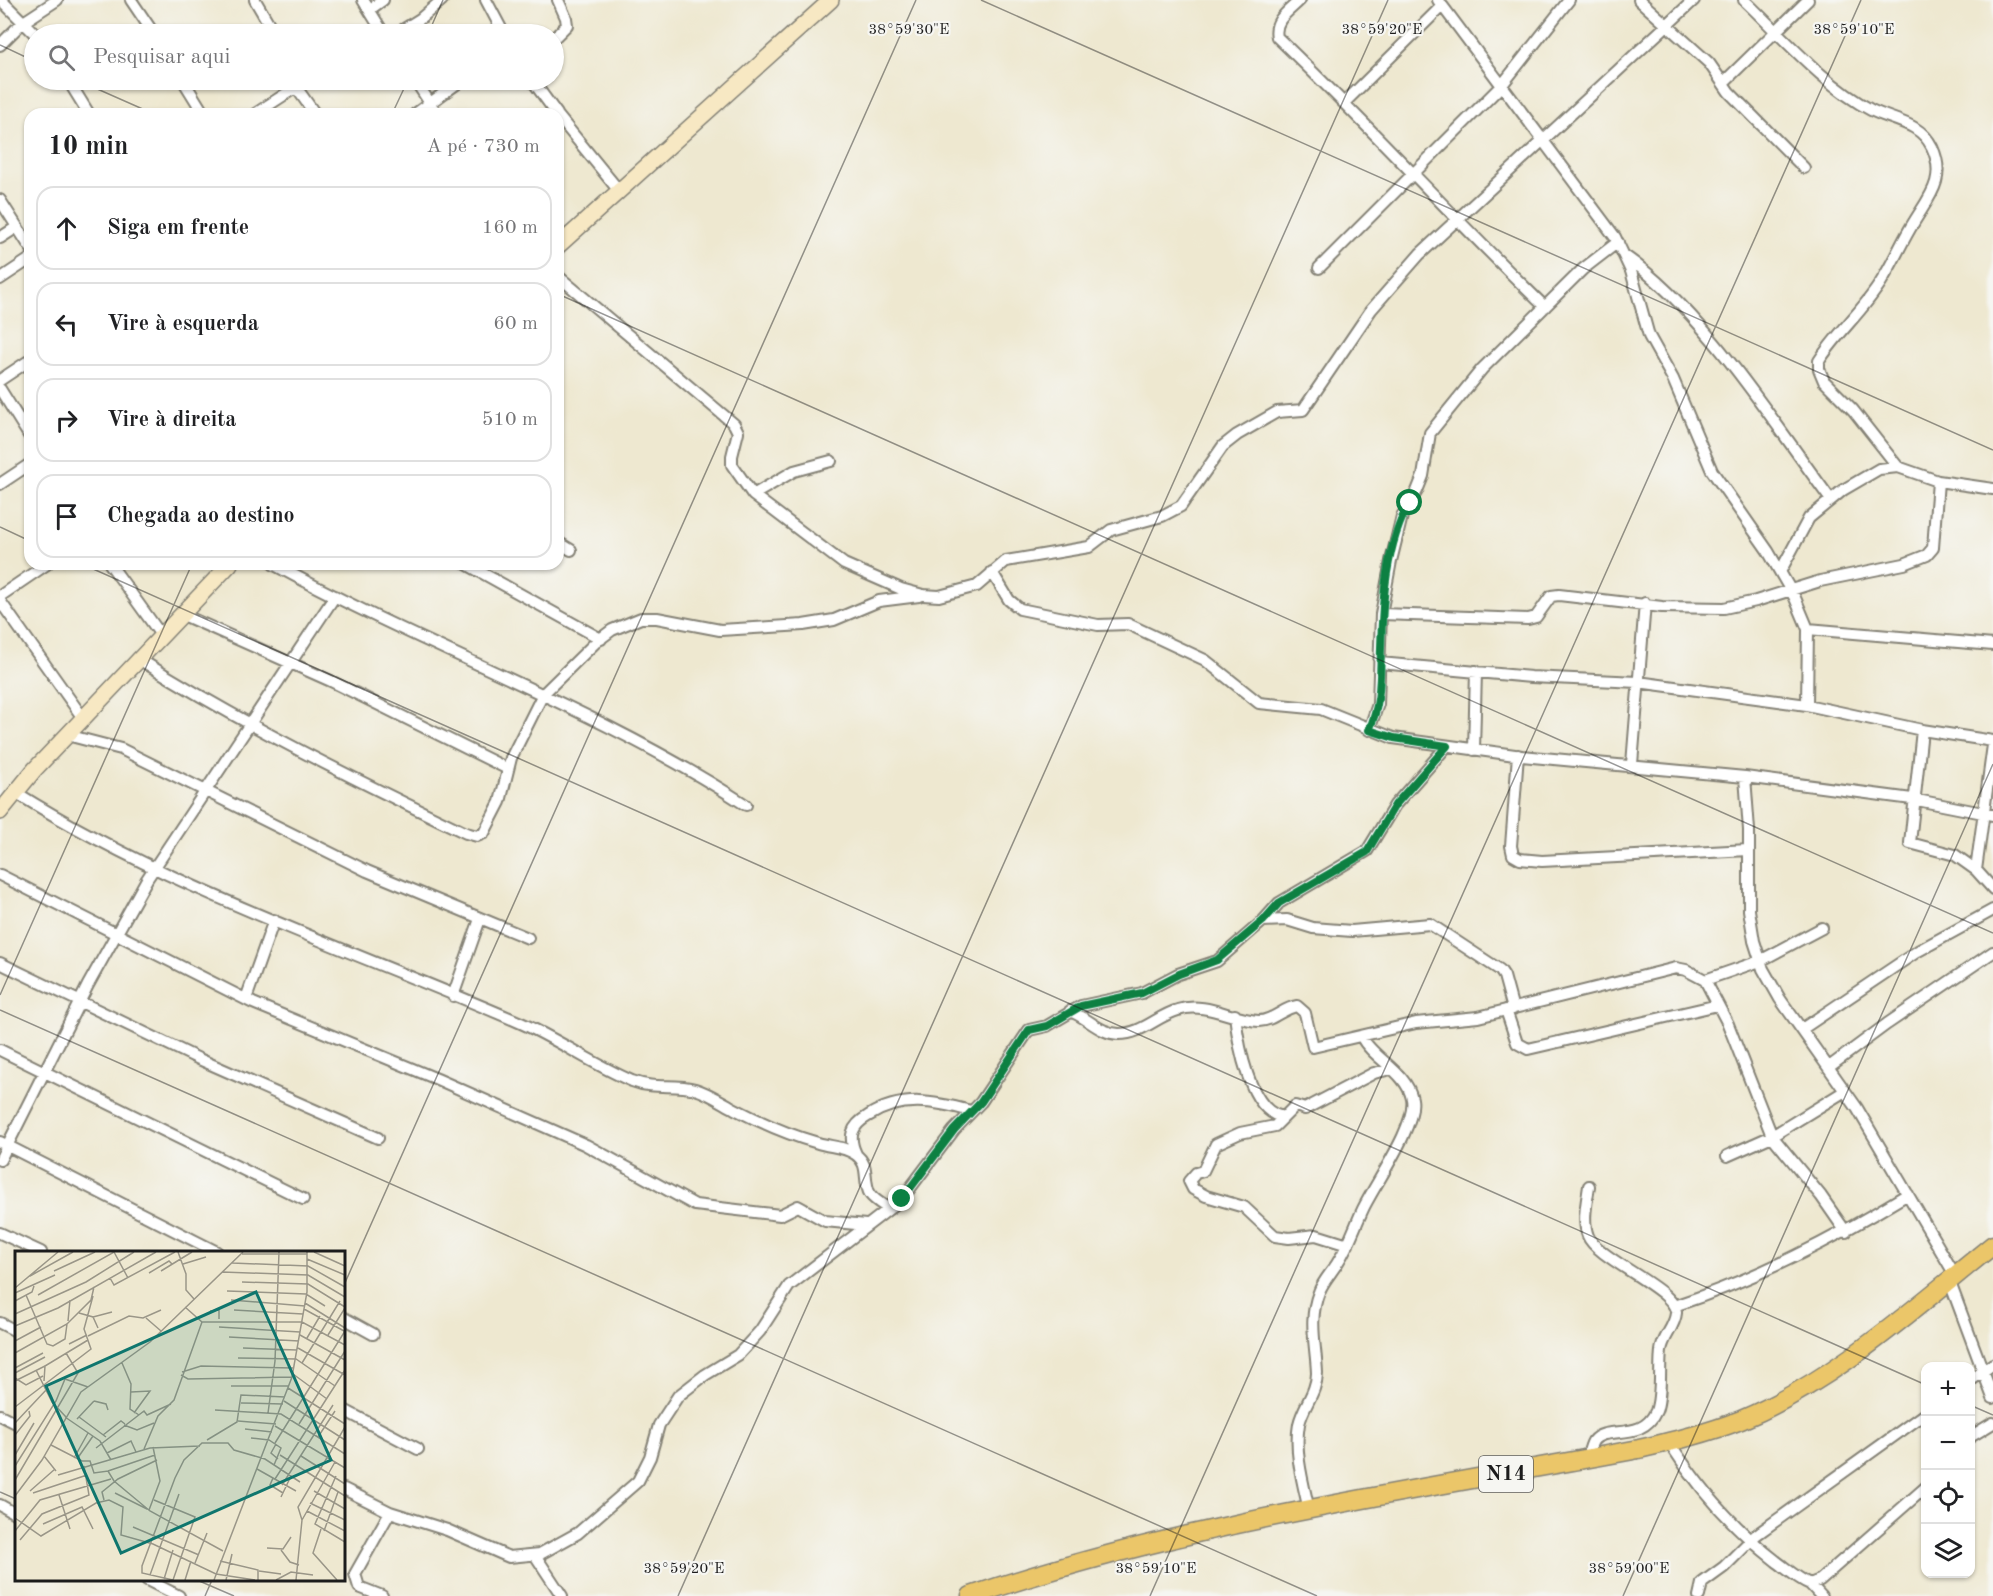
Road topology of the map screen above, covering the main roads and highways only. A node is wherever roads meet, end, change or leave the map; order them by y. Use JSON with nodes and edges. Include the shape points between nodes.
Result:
{"nodes":[{"id":1,"x":831,"y":0,"type":"edge"},
{"id":2,"x":564,"y":241,"type":"edge"},
{"id":3,"x":224,"y":570,"type":"edge"},
{"id":4,"x":0,"y":812,"type":"edge"},
{"id":5,"x":1993,"y":1245,"type":"edge"},
{"id":6,"x":971,"y":1596,"type":"edge"}],
"edges":[{"from":1,"to":2,"type":"main road"},
{"from":3,"to":4,"type":"main road","via":[[67,735]]},
{"from":5,"to":6,"type":"main road","number":"N14","via":[[1804,1388],[1741,1419],[1669,1442],[1174,1537]]}]}
